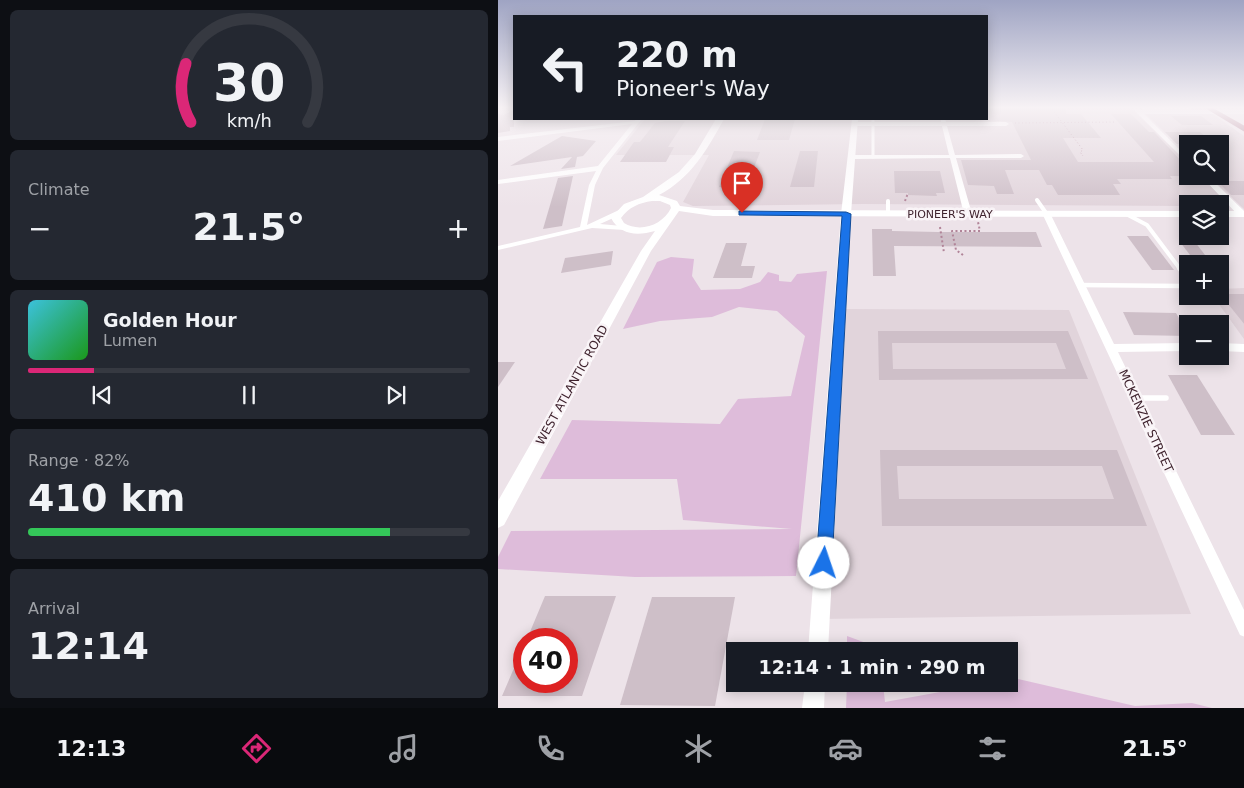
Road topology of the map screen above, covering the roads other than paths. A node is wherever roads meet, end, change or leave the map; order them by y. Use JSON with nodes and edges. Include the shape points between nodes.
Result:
{"nodes":[{"id":1,"x":621,"y":141,"type":"edge"},
{"id":2,"x":707,"y":141,"type":"edge"},
{"id":3,"x":854,"y":141,"type":"edge"},
{"id":4,"x":873,"y":141,"type":"edge"},
{"id":5,"x":949,"y":141,"type":"edge"},
{"id":6,"x":1169,"y":141,"type":"edge"},
{"id":7,"x":1179,"y":151,"type":"edge"},
{"id":8,"x":1021,"y":156,"type":"dead end"},
{"id":9,"x":853,"y":157,"type":"junction"},
{"id":10,"x":873,"y":157,"type":"junction"},
{"id":11,"x":954,"y":157,"type":"junction"},
{"id":12,"x":600,"y":168,"type":"junction"},
{"id":13,"x":677,"y":181,"type":"junction"},
{"id":14,"x":498,"y":182,"type":"edge"},
{"id":15,"x":1213,"y":185,"type":"edge"},
{"id":16,"x":642,"y":200,"type":"junction"},
{"id":17,"x":1037,"y":200,"type":"dead end"},
{"id":18,"x":888,"y":201,"type":"dead end"},
{"id":19,"x":675,"y":206,"type":"junction"},
{"id":20,"x":619,"y":212,"type":"junction"},
{"id":21,"x":713,"y":213,"type":"junction"},
{"id":22,"x":1046,"y":213,"type":"junction"},
{"id":23,"x":846,"y":214,"type":"junction"},
{"id":24,"x":888,"y":214,"type":"junction"},
{"id":25,"x":972,"y":214,"type":"junction"},
{"id":26,"x":1126,"y":214,"type":"junction"},
{"id":27,"x":1179,"y":214,"type":"edge"},
{"id":28,"x":1229,"y":214,"type":"edge"},
{"id":29,"x":1243,"y":214,"type":"edge"},
{"id":30,"x":667,"y":222,"type":"junction"},
{"id":31,"x":587,"y":227,"type":"junction"},
{"id":32,"x":626,"y":229,"type":"junction"},
{"id":33,"x":498,"y":248,"type":"edge"},
{"id":34,"x":646,"y":251,"type":"junction"},
{"id":35,"x":1179,"y":267,"type":"edge"},
{"id":36,"x":1081,"y":285,"type":"junction"},
{"id":37,"x":1179,"y":286,"type":"edge"},
{"id":38,"x":1179,"y":347,"type":"edge"},
{"id":39,"x":1229,"y":347,"type":"edge"},
{"id":40,"x":1112,"y":348,"type":"junction"},
{"id":41,"x":1244,"y":348,"type":"edge"},
{"id":42,"x":1136,"y":398,"type":"junction"},
{"id":43,"x":1166,"y":398,"type":"dead end"},
{"id":44,"x":498,"y":519,"type":"edge"},
{"id":45,"x":1244,"y":630,"type":"edge"},
{"id":46,"x":819,"y":642,"type":"edge"},
{"id":47,"x":814,"y":692,"type":"edge"},
{"id":48,"x":813,"y":708,"type":"edge"}],
"edges":[{"from":1,"to":12,"type":"street"},
{"from":2,"to":13,"type":"main road"},
{"from":3,"to":9,"type":"street"},
{"from":4,"to":10,"type":"lane"},
{"from":5,"to":11,"type":"street"},
{"from":6,"to":7,"type":"street"},
{"from":8,"to":11,"type":"street"},
{"from":9,"to":10,"type":"street"},
{"from":9,"to":23,"type":"street"},
{"from":10,"to":11,"type":"street"},
{"from":11,"to":25,"type":"street","via":[[963,200]]},
{"from":12,"to":14,"type":"street"},
{"from":12,"to":31,"type":"street","via":[[592,185]]},
{"from":13,"to":16,"type":"main road"},
{"from":13,"to":19,"type":"main road"},
{"from":15,"to":29,"type":"street"},
{"from":16,"to":19,"type":"main road","name":"PIONEER'S WAY","via":[[661,198]]},
{"from":16,"to":20,"type":"main road"},
{"from":17,"to":22,"type":"lane"},
{"from":18,"to":24,"type":"lane"},
{"from":19,"to":21,"type":"main road","name":"PIONEER'S WAY"},
{"from":19,"to":30,"type":"main road","name":"WEST ATLANTIC ROAD","via":[[675,214]]},
{"from":20,"to":31,"type":"street"},
{"from":20,"to":32,"type":"main road","via":[[617,223]]},
{"from":21,"to":23,"type":"main road","name":"PIONEER'S WAY"},
{"from":21,"to":30,"type":"main road","name":"PIONEER'S WAY"},
{"from":22,"to":25,"type":"main road","name":"PIONEER'S WAY"},
{"from":22,"to":26,"type":"main road","name":"PIONEER'S WAY"},
{"from":22,"to":36,"type":"street","name":"MCKENZIE STREET"},
{"from":23,"to":24,"type":"main road","name":"PIONEER'S WAY"},
{"from":23,"to":46,"type":"street"},
{"from":24,"to":25,"type":"main road","name":"PIONEER'S WAY"},
{"from":26,"to":27,"type":"main road","name":"PIONEER'S WAY"},
{"from":26,"to":35,"type":"lane","via":[[1148,225]]},
{"from":28,"to":29,"type":"main road"},
{"from":30,"to":32,"type":"main road","name":"PIONEER'S WAY","via":[[642,230]]},
{"from":30,"to":34,"type":"main road","name":"WEST ATLANTIC ROAD"},
{"from":31,"to":32,"type":"street"},
{"from":31,"to":33,"type":"street"},
{"from":32,"to":34,"type":"main road","via":[[640,234]]},
{"from":34,"to":44,"type":"main road","name":"WEST ATLANTIC ROAD"},
{"from":36,"to":37,"type":"lane"},
{"from":36,"to":40,"type":"street","name":"MCKENZIE STREET"},
{"from":38,"to":40,"type":"street"},
{"from":39,"to":41,"type":"street"},
{"from":40,"to":42,"type":"street","name":"MCKENZIE STREET"},
{"from":42,"to":43,"type":"lane"},
{"from":42,"to":45,"type":"street","name":"MCKENZIE STREET"},
{"from":47,"to":48,"type":"street"}]}
